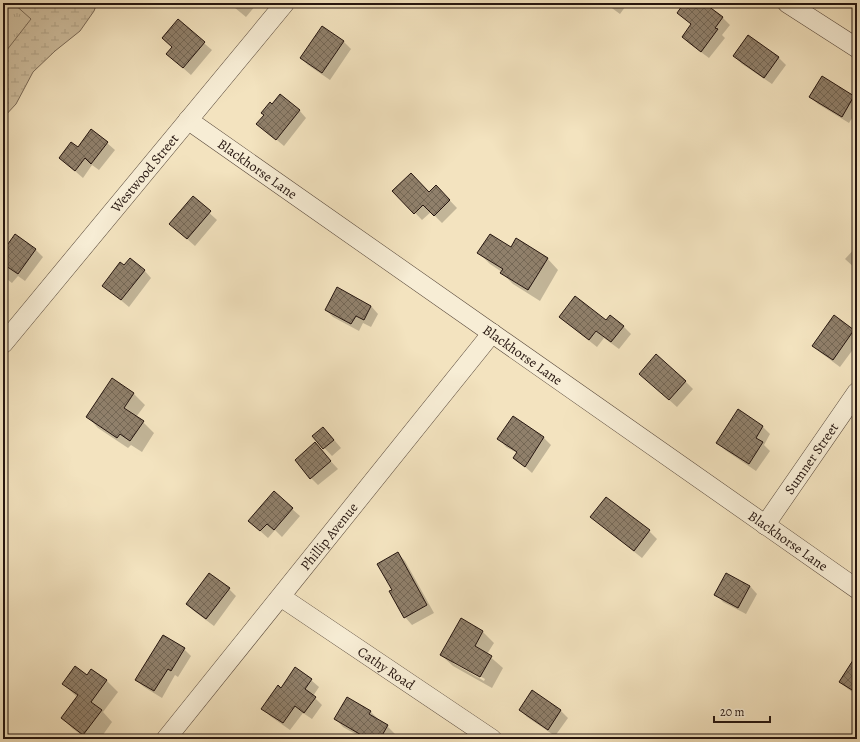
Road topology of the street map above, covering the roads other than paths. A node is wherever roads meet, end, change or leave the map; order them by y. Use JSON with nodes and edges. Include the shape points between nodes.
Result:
{"nodes":[{"id":1,"x":285,"y":3,"type":"edge"},
{"id":2,"x":787,"y":3,"type":"edge"},
{"id":3,"x":857,"y":48,"type":"edge"},
{"id":4,"x":188,"y":120,"type":"junction"},
{"id":5,"x":492,"y":333,"type":"junction"},
{"id":6,"x":3,"y":344,"type":"edge"},
{"id":7,"x":857,"y":392,"type":"edge"},
{"id":8,"x":765,"y":524,"type":"junction"},
{"id":9,"x":857,"y":589,"type":"edge"},
{"id":10,"x":281,"y":596,"type":"junction"},
{"id":11,"x":166,"y":739,"type":"edge"},
{"id":12,"x":492,"y":739,"type":"edge"}],
"edges":[{"from":1,"to":4,"type":"street","name":"Westwood Street"},
{"from":2,"to":3,"type":"street"},
{"from":4,"to":5,"type":"street","name":"Blackhorse Lane"},
{"from":4,"to":6,"type":"street","name":"Westwood Street"},
{"from":5,"to":8,"type":"street","name":"Blackhorse Lane"},
{"from":5,"to":10,"type":"street","name":"Phillip Avenue"},
{"from":7,"to":8,"type":"street","name":"Sumner Street"},
{"from":8,"to":9,"type":"street","name":"Blackhorse Lane"},
{"from":10,"to":11,"type":"street","name":"Phillip Avenue"},
{"from":10,"to":12,"type":"street","name":"Cathy Road"}]}
